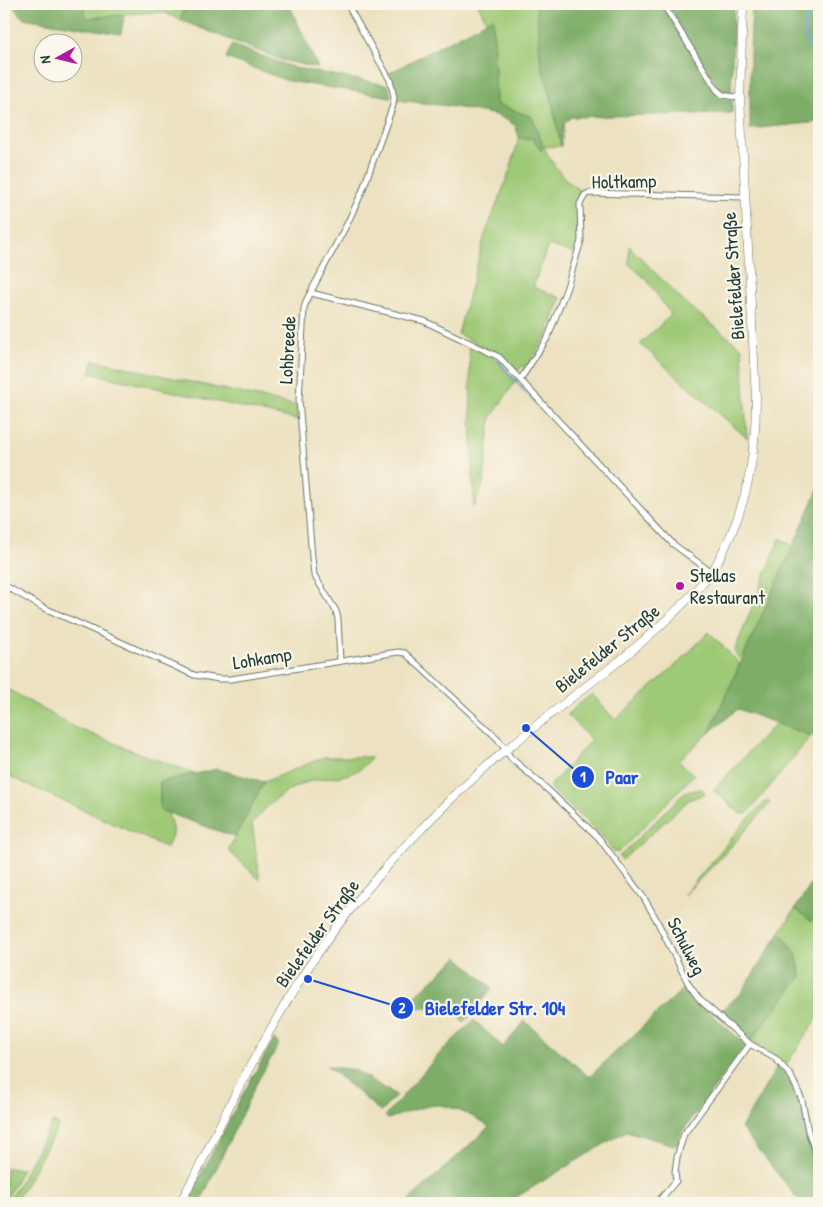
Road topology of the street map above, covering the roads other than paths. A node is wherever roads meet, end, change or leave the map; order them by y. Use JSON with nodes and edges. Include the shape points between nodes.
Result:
{"nodes":[{"id":1,"x":347,"y":4,"type":"edge"},
{"id":2,"x":663,"y":4,"type":"edge"},
{"id":3,"x":743,"y":4,"type":"edge"},
{"id":4,"x":740,"y":98,"type":"junction"},
{"id":5,"x":744,"y":197,"type":"junction"},
{"id":6,"x":311,"y":293,"type":"junction"},
{"id":7,"x":520,"y":380,"type":"junction"},
{"id":8,"x":711,"y":572,"type":"junction"},
{"id":9,"x":4,"y":584,"type":"edge"},
{"id":10,"x":340,"y":661,"type":"junction"},
{"id":11,"x":505,"y":751,"type":"junction"},
{"id":12,"x":750,"y":1044,"type":"junction"},
{"id":13,"x":819,"y":1163,"type":"edge"},
{"id":14,"x":180,"y":1203,"type":"edge"},
{"id":15,"x":656,"y":1203,"type":"edge"}],
"edges":[{"from":1,"to":6,"type":"street","name":"Lohbreede","via":[[387,74],[394,97],[362,192]]},
{"from":2,"to":4,"type":"street","via":[[717,90],[723,95]]},
{"from":3,"to":4,"type":"main road","name":"Bielefelder Straße"},
{"from":4,"to":5,"type":"main road","name":"Bielefelder Straße"},
{"from":5,"to":7,"type":"street","name":"Holtkamp","via":[[585,195],[580,204],[581,241],[567,287],[548,338]]},
{"from":5,"to":8,"type":"main road","name":"Bielefelder Straße","via":[[756,432],[744,503],[732,534]]},
{"from":6,"to":7,"type":"street","via":[[435,325],[499,357]]},
{"from":6,"to":10,"type":"street","name":"Lohbreede","via":[[303,318],[300,419],[314,574],[336,611]]},
{"from":7,"to":8,"type":"street","via":[[674,544]]},
{"from":8,"to":11,"type":"main road","name":"Bielefelder Straße","via":[[654,633]]},
{"from":9,"to":10,"type":"street","name":"Lohkamp","via":[[42,607],[194,675],[231,679]]},
{"from":10,"to":11,"type":"street","name":"Lohkamp","via":[[405,653],[498,739]]},
{"from":11,"to":12,"type":"street","name":"Schulweg","via":[[598,837],[644,898],[688,985],[700,1000]]},
{"from":11,"to":14,"type":"main road","name":"Bielefelder Straße","via":[[408,842],[356,902],[324,946],[266,1036]]},
{"from":12,"to":13,"type":"street","name":"Schulweg","via":[[776,1059],[797,1087]]},
{"from":12,"to":15,"type":"street","via":[[684,1134],[677,1158],[676,1181]]}]}
